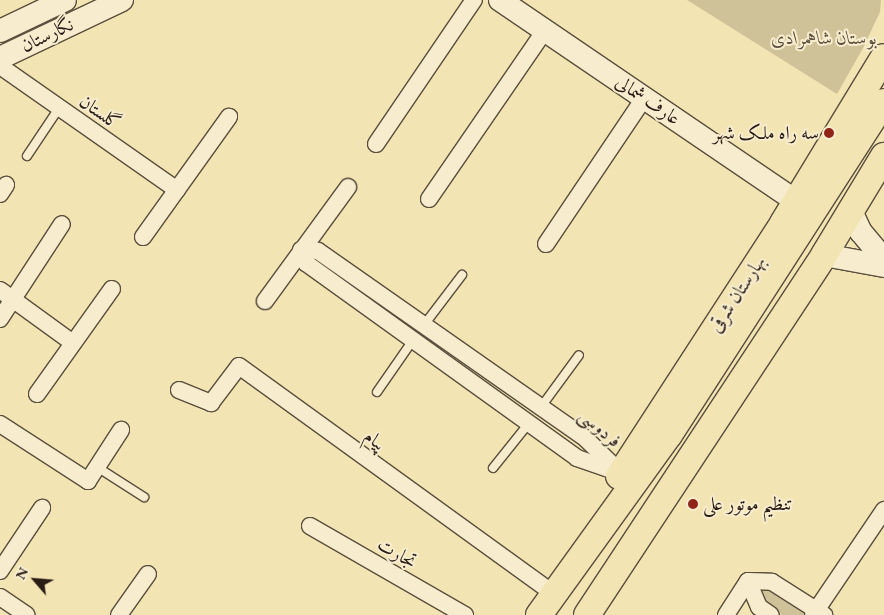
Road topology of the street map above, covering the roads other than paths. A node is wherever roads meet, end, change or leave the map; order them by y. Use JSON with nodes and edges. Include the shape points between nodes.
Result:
{"nodes":[{"id":1,"x":65,"y":0,"type":"edge"},
{"id":2,"x":122,"y":0,"type":"edge"},
{"id":3,"x":474,"y":0,"type":"edge"},
{"id":4,"x":500,"y":0,"type":"edge"},
{"id":5,"x":545,"y":30,"type":"junction"},
{"id":6,"x":0,"y":32,"type":"edge"},
{"id":7,"x":884,"y":57,"type":"edge"},
{"id":8,"x":0,"y":58,"type":"edge"},
{"id":9,"x":0,"y":66,"type":"edge"},
{"id":10,"x":884,"y":70,"type":"edge"},
{"id":11,"x":644,"y":98,"type":"junction"},
{"id":12,"x":884,"y":102,"type":"edge"},
{"id":13,"x":59,"y":108,"type":"junction"},
{"id":14,"x":229,"y":117,"type":"dead end"},
{"id":15,"x":845,"y":122,"type":"junction"},
{"id":16,"x":376,"y":144,"type":"dead end"},
{"id":17,"x":27,"y":156,"type":"dead end"},
{"id":18,"x":884,"y":156,"type":"edge"},
{"id":19,"x":348,"y":187,"type":"dead end"},
{"id":20,"x":177,"y":190,"type":"junction"},
{"id":21,"x":866,"y":193,"type":"edge"},
{"id":22,"x":429,"y":199,"type":"dead end"},
{"id":23,"x":796,"y":201,"type":"junction"},
{"id":24,"x":62,"y":224,"type":"dead end"},
{"id":25,"x":144,"y":237,"type":"dead end"},
{"id":26,"x":546,"y":244,"type":"dead end"},
{"id":27,"x":301,"y":250,"type":"junction"},
{"id":28,"x":824,"y":255,"type":"junction"},
{"id":29,"x":884,"y":259,"type":"edge"},
{"id":30,"x":884,"y":266,"type":"edge"},
{"id":31,"x":462,"y":275,"type":"dead end"},
{"id":32,"x":112,"y":289,"type":"dead end"},
{"id":33,"x":7,"y":294,"type":"edge"},
{"id":34,"x":265,"y":301,"type":"dead end"},
{"id":35,"x":0,"y":319,"type":"edge"},
{"id":36,"x":424,"y":325,"type":"junction"},
{"id":37,"x":414,"y":338,"type":"junction"},
{"id":38,"x":73,"y":343,"type":"junction"},
{"id":39,"x":578,"y":356,"type":"dead end"},
{"id":40,"x":180,"y":390,"type":"dead end"},
{"id":41,"x":377,"y":392,"type":"dead end"},
{"id":42,"x":37,"y":394,"type":"dead end"},
{"id":43,"x":541,"y":407,"type":"junction"},
{"id":44,"x":529,"y":423,"type":"junction"},
{"id":45,"x":0,"y":424,"type":"edge"},
{"id":46,"x":121,"y":430,"type":"dead end"},
{"id":47,"x":97,"y":467,"type":"junction"},
{"id":48,"x":494,"y":468,"type":"dead end"},
{"id":49,"x":620,"y":473,"type":"junction"},
{"id":50,"x":144,"y":497,"type":"dead end"},
{"id":51,"x":42,"y":508,"type":"dead end"},
{"id":52,"x":884,"y":510,"type":"edge"},
{"id":53,"x":310,"y":526,"type":"dead end"},
{"id":54,"x":595,"y":535,"type":"junction"},
{"id":55,"x":0,"y":571,"type":"edge"},
{"id":56,"x":148,"y":574,"type":"dead end"},
{"id":57,"x":748,"y":581,"type":"junction"},
{"id":58,"x":554,"y":594,"type":"junction"},
{"id":59,"x":0,"y":597,"type":"edge"},
{"id":60,"x":818,"y":613,"type":"edge"},
{"id":61,"x":28,"y":615,"type":"edge"},
{"id":62,"x":119,"y":615,"type":"edge"},
{"id":63,"x":465,"y":615,"type":"edge"},
{"id":64,"x":538,"y":615,"type":"edge"},
{"id":65,"x":587,"y":615,"type":"edge"},
{"id":66,"x":726,"y":615,"type":"edge"},
{"id":67,"x":771,"y":615,"type":"edge"}],
"edges":[{"from":1,"to":6,"type":"street","name":"نگارستان"},
{"from":2,"to":8,"type":"street","name":"نگارستان"},
{"from":3,"to":16,"type":"street"},
{"from":4,"to":5,"type":"street","name":"عارف شمالی"},
{"from":5,"to":11,"type":"street","name":"عارف شمالی"},
{"from":5,"to":22,"type":"street"},
{"from":7,"to":15,"type":"main road","name":"بهارستان شرقی"},
{"from":9,"to":13,"type":"street","name":"گلستان"},
{"from":10,"to":15,"type":"main road"},
{"from":11,"to":23,"type":"street","name":"عارف شمالی"},
{"from":11,"to":26,"type":"street"},
{"from":12,"to":54,"type":"main road","name":"بهارستان شرقی","via":[[705,380]]},
{"from":13,"to":17,"type":"lane"},
{"from":13,"to":20,"type":"street","name":"گلستان"},
{"from":14,"to":20,"type":"street"},
{"from":15,"to":23,"type":"main road","name":"بهارستان شرقی"},
{"from":18,"to":21,"type":"main road"},
{"from":19,"to":27,"type":"street"},
{"from":20,"to":25,"type":"street"},
{"from":21,"to":28,"type":"main road"},
{"from":21,"to":29,"type":"street","via":[[861,232]]},
{"from":23,"to":49,"type":"main road","name":"بهارستان شرقی"},
{"from":24,"to":33,"type":"street"},
{"from":27,"to":34,"type":"street"},
{"from":27,"to":36,"type":"street","name":"فردوسی","via":[[318,251]]},
{"from":27,"to":37,"type":"street","name":"فردوسی","via":[[306,262]]},
{"from":28,"to":30,"type":"street"},
{"from":28,"to":65,"type":"main road"},
{"from":31,"to":36,"type":"lane"},
{"from":32,"to":38,"type":"street"},
{"from":33,"to":35,"type":"street"},
{"from":33,"to":38,"type":"street"},
{"from":36,"to":37,"type":"street"},
{"from":36,"to":43,"type":"street","name":"فردوسی"},
{"from":37,"to":41,"type":"lane"},
{"from":37,"to":44,"type":"street","name":"فردوسی"},
{"from":38,"to":42,"type":"street"},
{"from":39,"to":43,"type":"lane"},
{"from":40,"to":58,"type":"street","name":"پیام","via":[[211,403],[239,366]]},
{"from":43,"to":44,"type":"street"},
{"from":43,"to":49,"type":"street","name":"فردوسی","via":[[586,439]]},
{"from":44,"to":48,"type":"lane"},
{"from":44,"to":49,"type":"street","name":"فردوسی","via":[[577,458]]},
{"from":45,"to":47,"type":"street","via":[[88,481]]},
{"from":46,"to":47,"type":"street"},
{"from":47,"to":50,"type":"lane"},
{"from":49,"to":54,"type":"main road","name":"بهارستان شرقی"},
{"from":51,"to":55,"type":"street"},
{"from":52,"to":60,"type":"street"},
{"from":53,"to":63,"type":"street","name":"تجارت"},
{"from":54,"to":58,"type":"main road","name":"بهارستان شرقی"},
{"from":56,"to":62,"type":"street"},
{"from":57,"to":60,"type":"street","via":[[772,582]]},
{"from":57,"to":66,"type":"street"},
{"from":57,"to":67,"type":"street","via":[[759,607]]},
{"from":58,"to":64,"type":"main road","name":"بهارستان شرقی"},
{"from":59,"to":61,"type":"street"}]}
